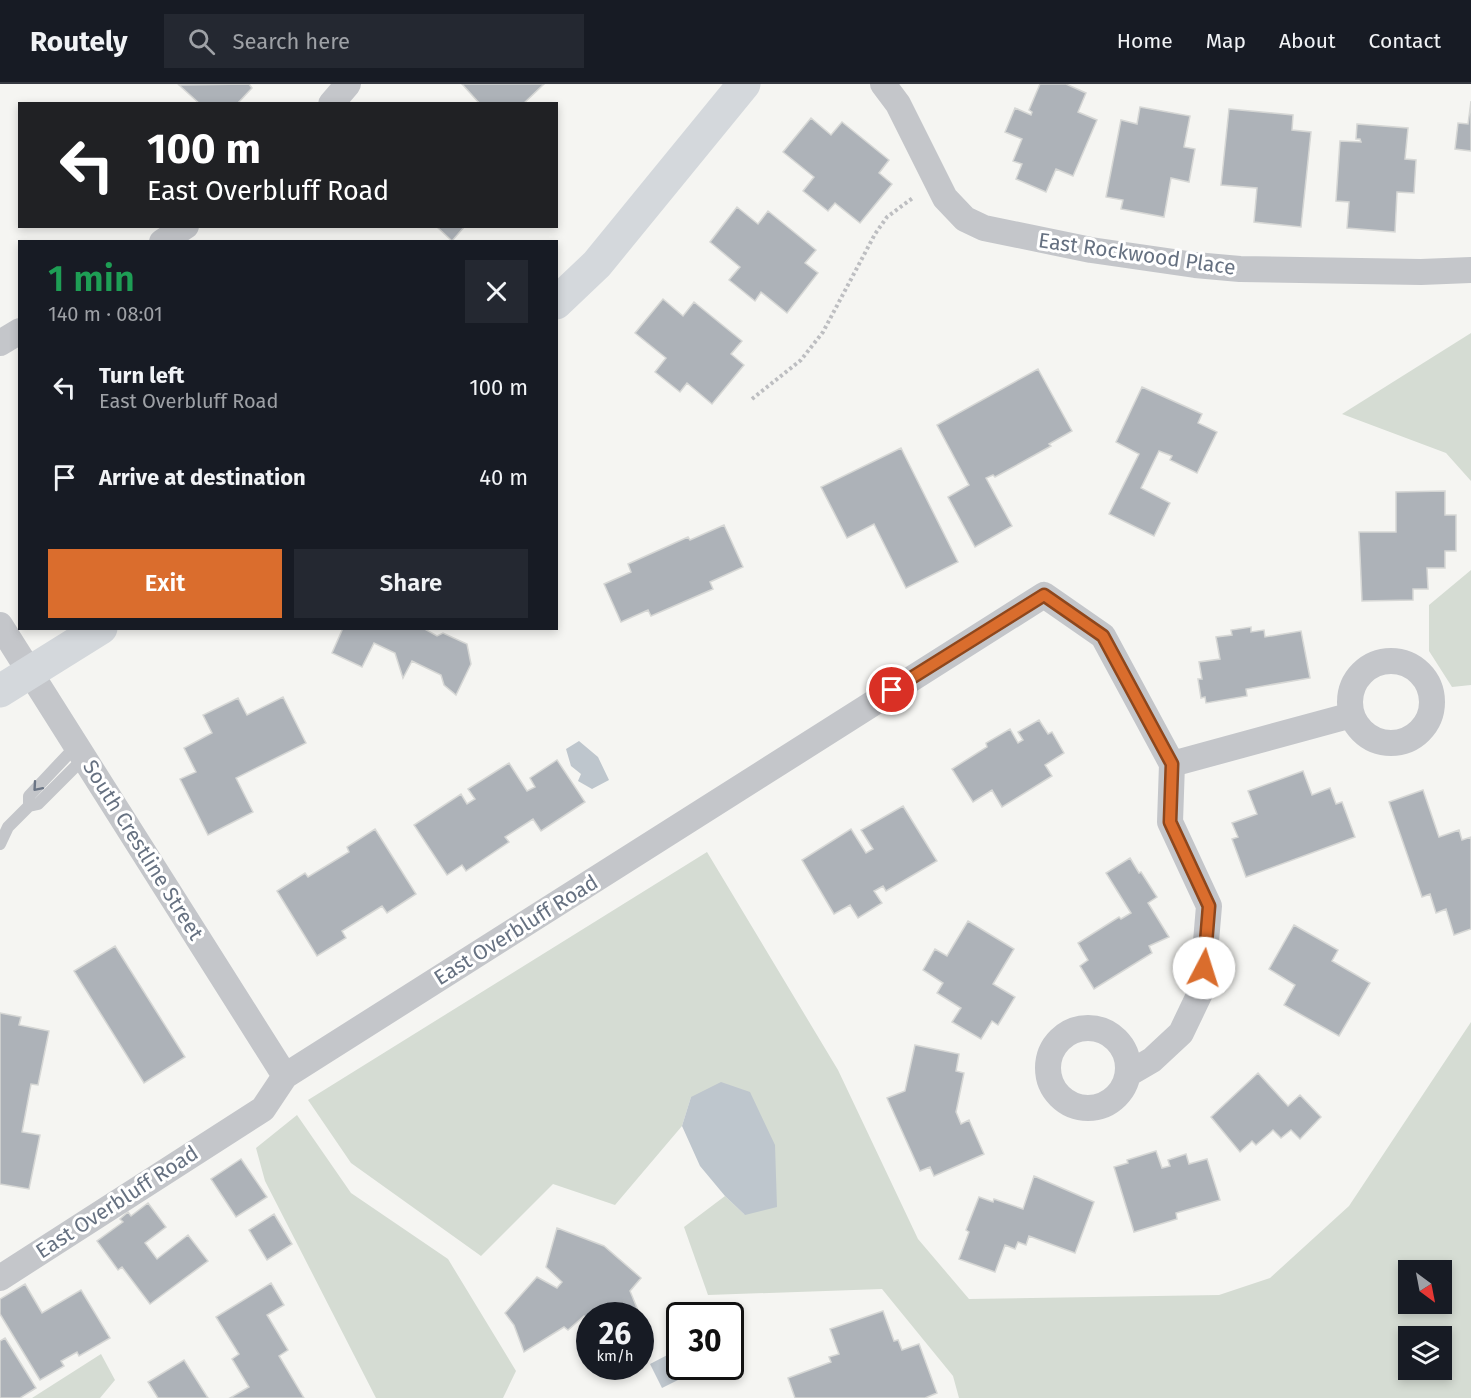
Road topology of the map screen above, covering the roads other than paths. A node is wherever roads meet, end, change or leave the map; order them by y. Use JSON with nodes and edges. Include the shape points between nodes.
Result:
{"nodes":[{"id":1,"x":348,"y":84,"type":"edge"},
{"id":2,"x":744,"y":84,"type":"edge"},
{"id":3,"x":883,"y":84,"type":"edge"},
{"id":4,"x":333,"y":102,"type":"edge"},
{"id":5,"x":183,"y":228,"type":"edge"},
{"id":6,"x":165,"y":240,"type":"edge"},
{"id":7,"x":1471,"y":270,"type":"edge"},
{"id":8,"x":558,"y":301,"type":"edge"},
{"id":9,"x":18,"y":332,"type":"edge"},
{"id":10,"x":0,"y":343,"type":"edge"},
{"id":11,"x":0,"y":625,"type":"edge"},
{"id":12,"x":98,"y":630,"type":"edge"},
{"id":13,"x":29,"y":672,"type":"junction"},
{"id":14,"x":0,"y":691,"type":"edge"},
{"id":15,"x":1352,"y":715,"type":"dead end"},
{"id":16,"x":81,"y":751,"type":"junction"},
{"id":17,"x":1172,"y":764,"type":"junction"},
{"id":18,"x":0,"y":844,"type":"edge"},
{"id":19,"x":1128,"y":1074,"type":"dead end"},
{"id":20,"x":285,"y":1076,"type":"junction"},
{"id":21,"x":0,"y":1278,"type":"edge"}],
"edges":[{"from":1,"to":4,"type":"street"},
{"from":2,"to":8,"type":"street","via":[[597,264]]},
{"from":3,"to":7,"type":"street","name":"East Rockwood Place","via":[[898,104],[945,198],[966,219],[984,228],[1092,250],[1240,269]]},
{"from":5,"to":6,"type":"street"},
{"from":9,"to":10,"type":"street"},
{"from":11,"to":13,"type":"street","name":"South Crestline Street"},
{"from":12,"to":13,"type":"street"},
{"from":13,"to":14,"type":"street"},
{"from":13,"to":16,"type":"street","name":"South Crestline Street"},
{"from":15,"to":17,"type":"street"},
{"from":16,"to":18,"type":"lane","via":[[38,804],[29,806],[8,827]]},
{"from":16,"to":20,"type":"street","name":"South Crestline Street"},
{"from":17,"to":19,"type":"street","via":[[1170,822],[1209,906],[1202,989],[1181,1033],[1152,1060]]},
{"from":17,"to":20,"type":"street","name":"East Overbluff Road","via":[[1103,636],[1044,595]]},
{"from":20,"to":21,"type":"street","name":"East Overbluff Road","via":[[263,1109]]}]}
